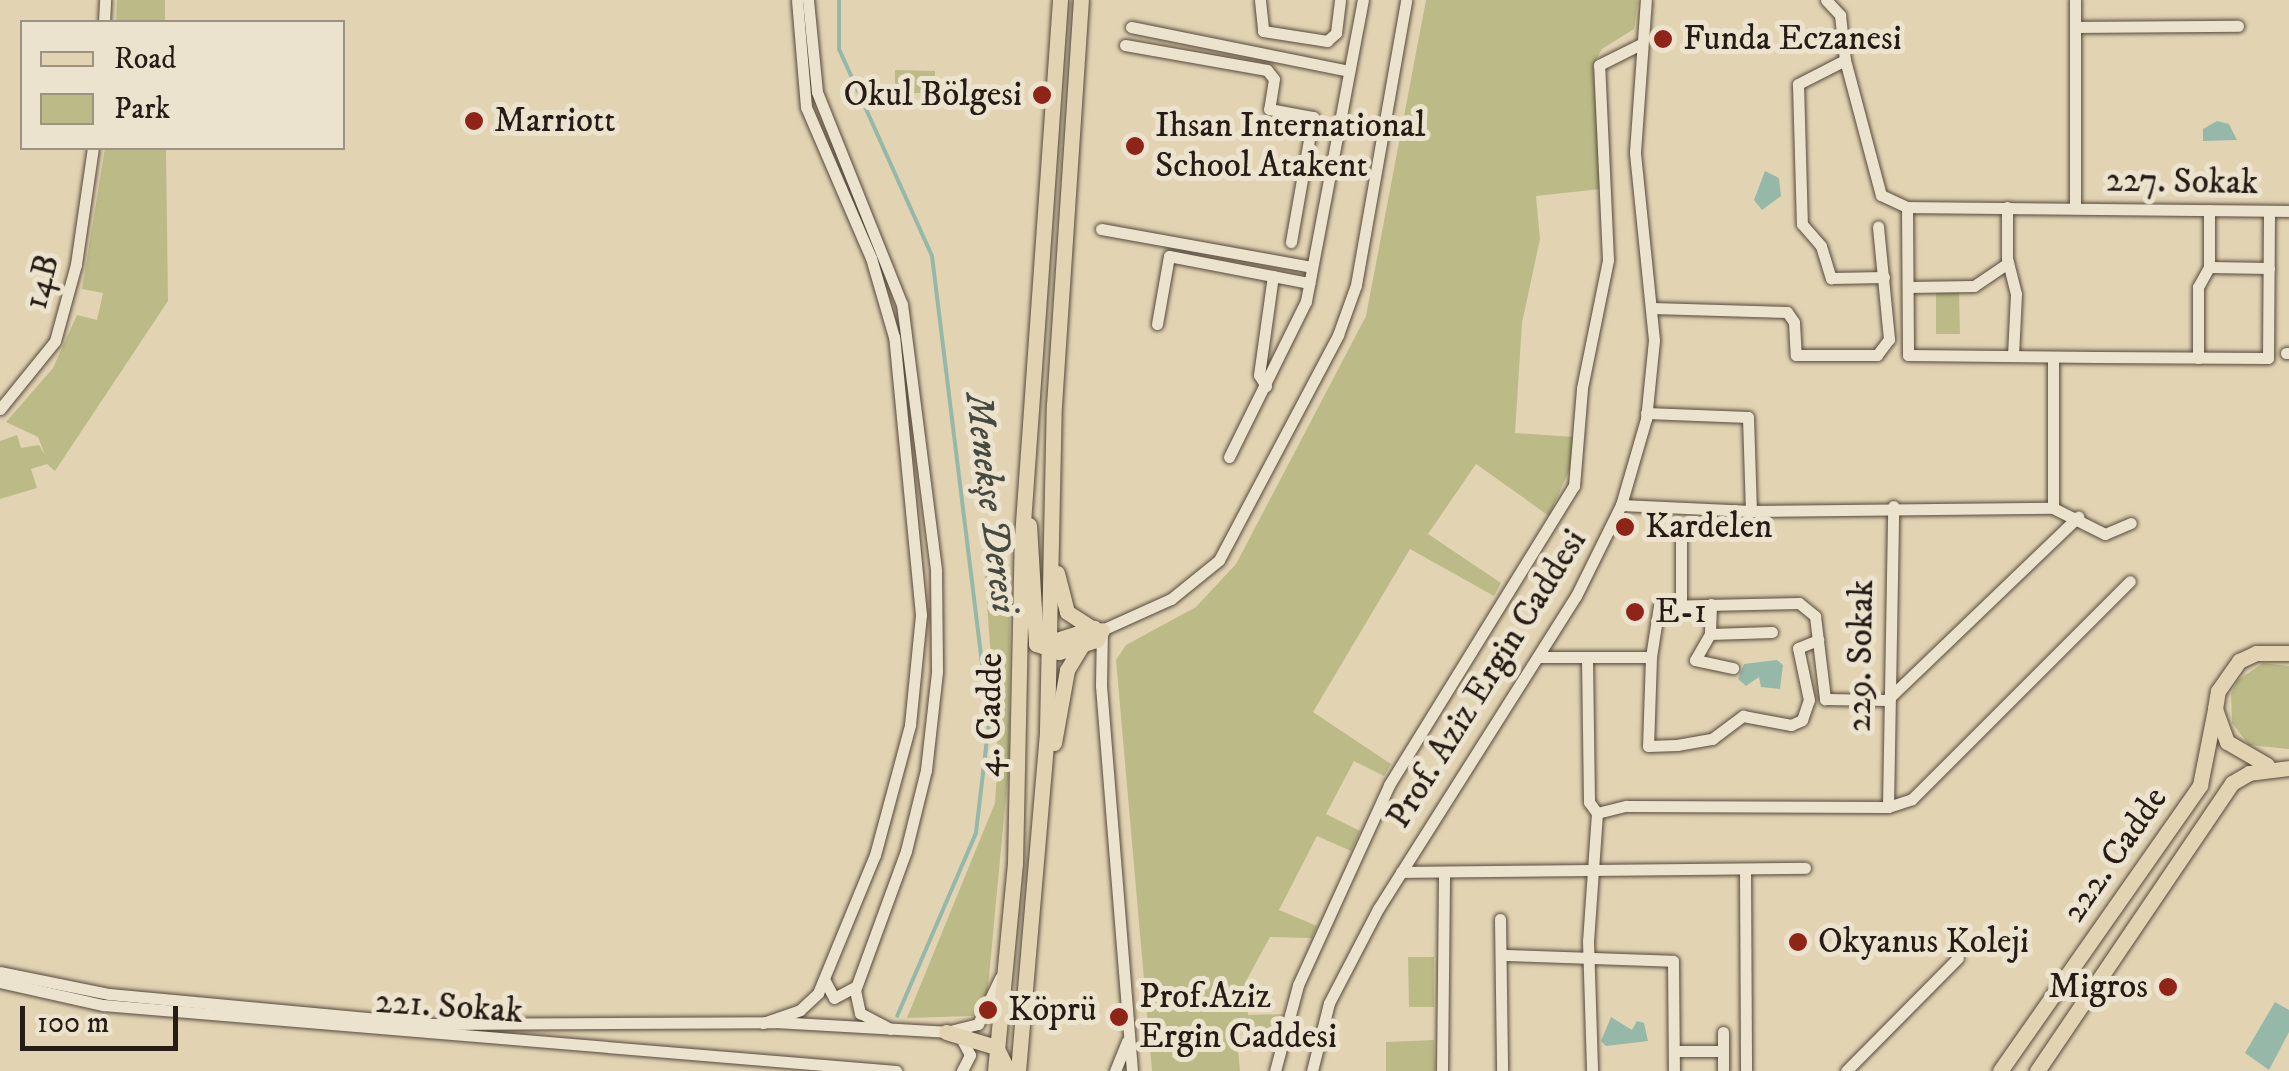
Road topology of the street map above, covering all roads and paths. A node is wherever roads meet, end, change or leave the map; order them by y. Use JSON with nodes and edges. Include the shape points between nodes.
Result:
{"nodes":[{"id":1,"x":796,"y":0,"type":"edge"},
{"id":2,"x":808,"y":0,"type":"edge"},
{"id":3,"x":1060,"y":0,"type":"edge"},
{"id":4,"x":1081,"y":0,"type":"edge"},
{"id":5,"x":1260,"y":0,"type":"edge"},
{"id":6,"x":1340,"y":0,"type":"edge"},
{"id":7,"x":1363,"y":0,"type":"edge"},
{"id":8,"x":1406,"y":0,"type":"edge"},
{"id":9,"x":1646,"y":0,"type":"edge"},
{"id":10,"x":1826,"y":0,"type":"edge"},
{"id":11,"x":2075,"y":0,"type":"edge"},
{"id":12,"x":1131,"y":26,"type":"dead end"},
{"id":13,"x":2238,"y":26,"type":"dead end"},
{"id":14,"x":2075,"y":27,"type":"junction"},
{"id":15,"x":1125,"y":45,"type":"dead end"},
{"id":16,"x":1639,"y":45,"type":"junction"},
{"id":17,"x":1844,"y":60,"type":"junction"},
{"id":18,"x":1349,"y":71,"type":"junction"},
{"id":19,"x":93,"y":150,"type":"edge"},
{"id":20,"x":1303,"y":172,"type":"junction"},
{"id":21,"x":1329,"y":177,"type":"junction"},
{"id":22,"x":1907,"y":207,"type":"junction"},
{"id":23,"x":2007,"y":207,"type":"junction"},
{"id":24,"x":2075,"y":207,"type":"junction"},
{"id":25,"x":2209,"y":210,"type":"junction"},
{"id":26,"x":2269,"y":211,"type":"junction"},
{"id":27,"x":2289,"y":211,"type":"edge"},
{"id":28,"x":1878,"y":227,"type":"dead end"},
{"id":29,"x":1100,"y":229,"type":"dead end"},
{"id":30,"x":1290,"y":242,"type":"dead end"},
{"id":31,"x":2008,"y":263,"type":"junction"},
{"id":32,"x":1312,"y":267,"type":"junction"},
{"id":33,"x":2209,"y":267,"type":"junction"},
{"id":34,"x":2268,"y":268,"type":"junction"},
{"id":35,"x":1272,"y":276,"type":"junction"},
{"id":36,"x":1884,"y":277,"type":"junction"},
{"id":37,"x":1309,"y":283,"type":"junction"},
{"id":38,"x":1908,"y":287,"type":"junction"},
{"id":39,"x":1652,"y":308,"type":"junction"},
{"id":40,"x":1157,"y":324,"type":"dead end"},
{"id":41,"x":2013,"y":356,"type":"junction"},
{"id":42,"x":2052,"y":357,"type":"junction"},
{"id":43,"x":2198,"y":358,"type":"junction"},
{"id":44,"x":1266,"y":386,"type":"junction"},
{"id":45,"x":0,"y":410,"type":"edge"},
{"id":46,"x":1646,"y":413,"type":"junction"},
{"id":47,"x":1229,"y":457,"type":"dead end"},
{"id":48,"x":1621,"y":505,"type":"junction"},
{"id":49,"x":1893,"y":506,"type":"junction"},
{"id":50,"x":2053,"y":508,"type":"junction"},
{"id":51,"x":1751,"y":511,"type":"junction"},
{"id":52,"x":1024,"y":512,"type":"junction"},
{"id":53,"x":2078,"y":517,"type":"junction"},
{"id":54,"x":1050,"y":521,"type":"junction"},
{"id":55,"x":2130,"y":523,"type":"dead end"},
{"id":56,"x":1680,"y":536,"type":"dead end"},
{"id":57,"x":2130,"y":581,"type":"dead end"},
{"id":58,"x":1681,"y":604,"type":"junction"},
{"id":59,"x":1710,"y":604,"type":"junction"},
{"id":60,"x":1097,"y":629,"type":"junction"},
{"id":61,"x":1772,"y":632,"type":"dead end"},
{"id":62,"x":1710,"y":634,"type":"junction"},
{"id":63,"x":1818,"y":640,"type":"junction"},
{"id":64,"x":1045,"y":646,"type":"junction"},
{"id":65,"x":1082,"y":646,"type":"junction"},
{"id":66,"x":2284,"y":649,"type":"edge"},
{"id":67,"x":1538,"y":657,"type":"junction"},
{"id":68,"x":1650,"y":657,"type":"junction"},
{"id":69,"x":1587,"y":658,"type":"junction"},
{"id":70,"x":1734,"y":668,"type":"dead end"},
{"id":71,"x":1021,"y":678,"type":"junction"},
{"id":72,"x":1886,"y":700,"type":"junction"},
{"id":73,"x":2216,"y":709,"type":"junction"},
{"id":74,"x":2284,"y":766,"type":"edge"},
{"id":75,"x":1042,"y":801,"type":"junction"},
{"id":76,"x":1888,"y":807,"type":"junction"},
{"id":77,"x":1597,"y":813,"type":"junction"},
{"id":78,"x":1805,"y":868,"type":"dead end"},
{"id":79,"x":1745,"y":870,"type":"junction"},
{"id":80,"x":1401,"y":872,"type":"junction"},
{"id":81,"x":1444,"y":873,"type":"junction"},
{"id":82,"x":1591,"y":873,"type":"junction"},
{"id":83,"x":1500,"y":919,"type":"dead end"},
{"id":84,"x":1505,"y":955,"type":"junction"},
{"id":85,"x":1588,"y":957,"type":"junction"},
{"id":86,"x":1958,"y":958,"type":"dead end"},
{"id":87,"x":0,"y":972,"type":"edge"},
{"id":88,"x":1003,"y":972,"type":"junction"},
{"id":89,"x":826,"y":977,"type":"junction"},
{"id":90,"x":0,"y":982,"type":"edge"},
{"id":91,"x":856,"y":985,"type":"junction"},
{"id":92,"x":763,"y":1023,"type":"junction"},
{"id":93,"x":890,"y":1029,"type":"junction"},
{"id":94,"x":1723,"y":1032,"type":"dead end"},
{"id":95,"x":954,"y":1035,"type":"junction"},
{"id":96,"x":1129,"y":1038,"type":"junction"},
{"id":97,"x":996,"y":1047,"type":"junction"},
{"id":98,"x":1723,"y":1051,"type":"junction"},
{"id":99,"x":1674,"y":1052,"type":"junction"},
{"id":100,"x":703,"y":1057,"type":"junction"},
{"id":101,"x":2004,"y":1069,"type":"edge"},
{"id":102,"x":701,"y":1071,"type":"edge"},
{"id":103,"x":896,"y":1071,"type":"edge"},
{"id":104,"x":962,"y":1071,"type":"edge"},
{"id":105,"x":995,"y":1071,"type":"edge"},
{"id":106,"x":1008,"y":1071,"type":"edge"},
{"id":107,"x":1018,"y":1071,"type":"edge"},
{"id":108,"x":1115,"y":1071,"type":"edge"},
{"id":109,"x":1132,"y":1071,"type":"edge"},
{"id":110,"x":1275,"y":1071,"type":"edge"},
{"id":111,"x":1312,"y":1071,"type":"edge"},
{"id":112,"x":1442,"y":1071,"type":"edge"},
{"id":113,"x":1502,"y":1071,"type":"edge"},
{"id":114,"x":1592,"y":1071,"type":"edge"},
{"id":115,"x":1674,"y":1071,"type":"edge"},
{"id":116,"x":1723,"y":1071,"type":"edge"},
{"id":117,"x":1746,"y":1071,"type":"edge"},
{"id":118,"x":1846,"y":1071,"type":"edge"},
{"id":119,"x":2037,"y":1071,"type":"edge"}],
"edges":[{"from":1,"to":89,"type":"street","via":[[806,107],[871,258],[894,337],[920,580],[914,697],[900,772]]},
{"from":2,"to":91,"type":"street","via":[[817,92],[902,304],[936,571],[937,672],[926,770],[906,850]]},
{"from":3,"to":52,"type":"main road","name":"4. Cadde"},
{"from":4,"to":54,"type":"main road","name":"4. Cadde"},
{"from":5,"to":6,"type":"street","via":[[1262,31],[1327,41],[1336,33]]},
{"from":7,"to":18,"type":"street"},
{"from":8,"to":60,"type":"street","via":[[1356,285],[1338,336],[1219,560],[1171,599]]},
{"from":9,"to":16,"type":"street","name":"Prof. Aziz Ergin Caddesi"},
{"from":10,"to":17,"type":"street","via":[[1840,15]]},
{"from":11,"to":14,"type":"street"},
{"from":12,"to":18,"type":"street"},
{"from":13,"to":14,"type":"street"},
{"from":14,"to":24,"type":"street"},
{"from":15,"to":20,"type":"street","via":[[1270,71],[1268,109],[1313,117]]},
{"from":16,"to":39,"type":"street","name":"Prof. Aziz Ergin Caddesi","via":[[1636,152]]},
{"from":16,"to":110,"type":"street","via":[[1599,65],[1608,260],[1582,388],[1574,486],[1390,785],[1298,985]]},
{"from":17,"to":22,"type":"street","via":[[1881,195]]},
{"from":17,"to":36,"type":"street","via":[[1798,84],[1802,224],[1821,246],[1831,278]]},
{"from":18,"to":21,"type":"street"},
{"from":19,"to":45,"type":"street","name":"14B","via":[[76,264],[55,341]]},
{"from":20,"to":21,"type":"street"},
{"from":20,"to":30,"type":"street"},
{"from":21,"to":32,"type":"street"},
{"from":22,"to":23,"type":"street","name":"227. Sokak"},
{"from":22,"to":38,"type":"street"},
{"from":23,"to":24,"type":"street","name":"227. Sokak"},
{"from":23,"to":31,"type":"street"},
{"from":24,"to":25,"type":"street","name":"227. Sokak"},
{"from":25,"to":26,"type":"street","name":"227. Sokak"},
{"from":25,"to":33,"type":"street"},
{"from":26,"to":27,"type":"street","name":"227. Sokak"},
{"from":26,"to":34,"type":"street"},
{"from":28,"to":36,"type":"street"},
{"from":29,"to":32,"type":"street"},
{"from":31,"to":38,"type":"street","via":[[1974,286]]},
{"from":31,"to":41,"type":"street","via":[[2016,294]]},
{"from":32,"to":37,"type":"street"},
{"from":33,"to":34,"type":"street"},
{"from":33,"to":43,"type":"street","via":[[2198,288]]},
{"from":34,"to":43,"type":"street","via":[[2268,358]]},
{"from":35,"to":37,"type":"street"},
{"from":35,"to":40,"type":"street","via":[[1169,256]]},
{"from":35,"to":44,"type":"street","via":[[1259,374]]},
{"from":36,"to":39,"type":"street","via":[[1889,339],[1876,356],[1796,355],[1787,312]]},
{"from":37,"to":44,"type":"street"},
{"from":38,"to":41,"type":"street","via":[[1908,355]]},
{"from":39,"to":46,"type":"street","name":"Prof. Aziz Ergin Caddesi"},
{"from":41,"to":42,"type":"street"},
{"from":42,"to":43,"type":"street"},
{"from":42,"to":50,"type":"street"},
{"from":44,"to":47,"type":"street"},
{"from":46,"to":48,"type":"street","name":"Prof. Aziz Ergin Caddesi"},
{"from":46,"to":51,"type":"street","via":[[1748,417]]},
{"from":48,"to":51,"type":"street"},
{"from":48,"to":67,"type":"street","name":"Prof. Aziz Ergin Caddesi"},
{"from":49,"to":50,"type":"street"},
{"from":49,"to":51,"type":"street"},
{"from":49,"to":72,"type":"street","name":"229. Sokak"},
{"from":50,"to":53,"type":"street"},
{"from":52,"to":64,"type":"main road","via":[[1033,544],[1032,630]]},
{"from":52,"to":71,"type":"main road","name":"4. Cadde"},
{"from":53,"to":55,"type":"street","via":[[2105,534]]},
{"from":53,"to":72,"type":"street"},
{"from":54,"to":60,"type":"main road","via":[[1061,602]]},
{"from":54,"to":64,"type":"main road","name":"4. Cadde"},
{"from":56,"to":58,"type":"street"},
{"from":57,"to":76,"type":"street","via":[[1912,799]]},
{"from":58,"to":59,"type":"street"},
{"from":58,"to":68,"type":"street","via":[[1659,606]]},
{"from":59,"to":62,"type":"street"},
{"from":59,"to":63,"type":"street","via":[[1808,606]]},
{"from":60,"to":64,"type":"main road"},
{"from":60,"to":65,"type":"main road"},
{"from":60,"to":96,"type":"street"},
{"from":61,"to":62,"type":"street"},
{"from":62,"to":70,"type":"street","via":[[1695,660]]},
{"from":63,"to":68,"type":"street","via":[[1798,648],[1809,700],[1802,720],[1791,725],[1742,716],[1698,743],[1648,746]]},
{"from":63,"to":72,"type":"street","via":[[1825,699]]},
{"from":64,"to":65,"type":"main road"},
{"from":64,"to":71,"type":"main road"},
{"from":64,"to":75,"type":"main road","name":"4. Cadde"},
{"from":65,"to":75,"type":"main road","via":[[1067,670]]},
{"from":66,"to":73,"type":"main road","name":"222. Cadde","via":[[2240,661],[2218,691]]},
{"from":67,"to":69,"type":"street"},
{"from":67,"to":80,"type":"street","name":"Prof. Aziz Ergin Caddesi"},
{"from":68,"to":69,"type":"street"},
{"from":69,"to":77,"type":"street","via":[[1589,802]]},
{"from":71,"to":88,"type":"main road","name":"4. Cadde","via":[[1015,864]]},
{"from":72,"to":76,"type":"street","name":"229. Sokak"},
{"from":73,"to":74,"type":"main road","via":[[2227,742],[2256,763]]},
{"from":73,"to":101,"type":"main road","name":"222. Cadde","via":[[2200,785]]},
{"from":74,"to":119,"type":"main road","name":"222. Cadde","via":[[2248,772],[2226,791]]},
{"from":75,"to":107,"type":"main road","name":"4. Cadde"},
{"from":76,"to":77,"type":"street","via":[[1626,806]]},
{"from":77,"to":82,"type":"street"},
{"from":78,"to":79,"type":"street"},
{"from":79,"to":82,"type":"street"},
{"from":79,"to":117,"type":"street"},
{"from":80,"to":81,"type":"street"},
{"from":80,"to":111,"type":"street","name":"Prof. Aziz Ergin Caddesi","via":[[1329,1004]]},
{"from":81,"to":82,"type":"street"},
{"from":81,"to":112,"type":"street"},
{"from":82,"to":85,"type":"street"},
{"from":83,"to":84,"type":"street"},
{"from":84,"to":85,"type":"street"},
{"from":84,"to":113,"type":"street"},
{"from":85,"to":99,"type":"street","via":[[1673,961]]},
{"from":85,"to":114,"type":"street"},
{"from":86,"to":118,"type":"street"},
{"from":87,"to":92,"type":"street","via":[[109,994],[432,1024]]},
{"from":88,"to":95,"type":"street","via":[[978,1024]]},
{"from":88,"to":97,"type":"main road","name":"4. Cadde"},
{"from":89,"to":91,"type":"street","via":[[824,988],[834,998]]},
{"from":89,"to":92,"type":"street","via":[[800,1010]]},
{"from":90,"to":100,"type":"street","name":"221. Sokak","via":[[103,1005]]},
{"from":91,"to":93,"type":"street","via":[[860,1013]]},
{"from":92,"to":93,"type":"street"},
{"from":93,"to":95,"type":"street"},
{"from":94,"to":98,"type":"street"},
{"from":95,"to":97,"type":"main road"},
{"from":95,"to":104,"type":"street","via":[[970,1055]]},
{"from":96,"to":108,"type":"street"},
{"from":96,"to":109,"type":"street"},
{"from":97,"to":105,"type":"main road","name":"4. Cadde"},
{"from":97,"to":106,"type":"main road"},
{"from":98,"to":99,"type":"street"},
{"from":98,"to":116,"type":"street"},
{"from":99,"to":115,"type":"street"},
{"from":100,"to":102,"type":"street"},
{"from":100,"to":103,"type":"street","name":"221. Sokak"}]}
